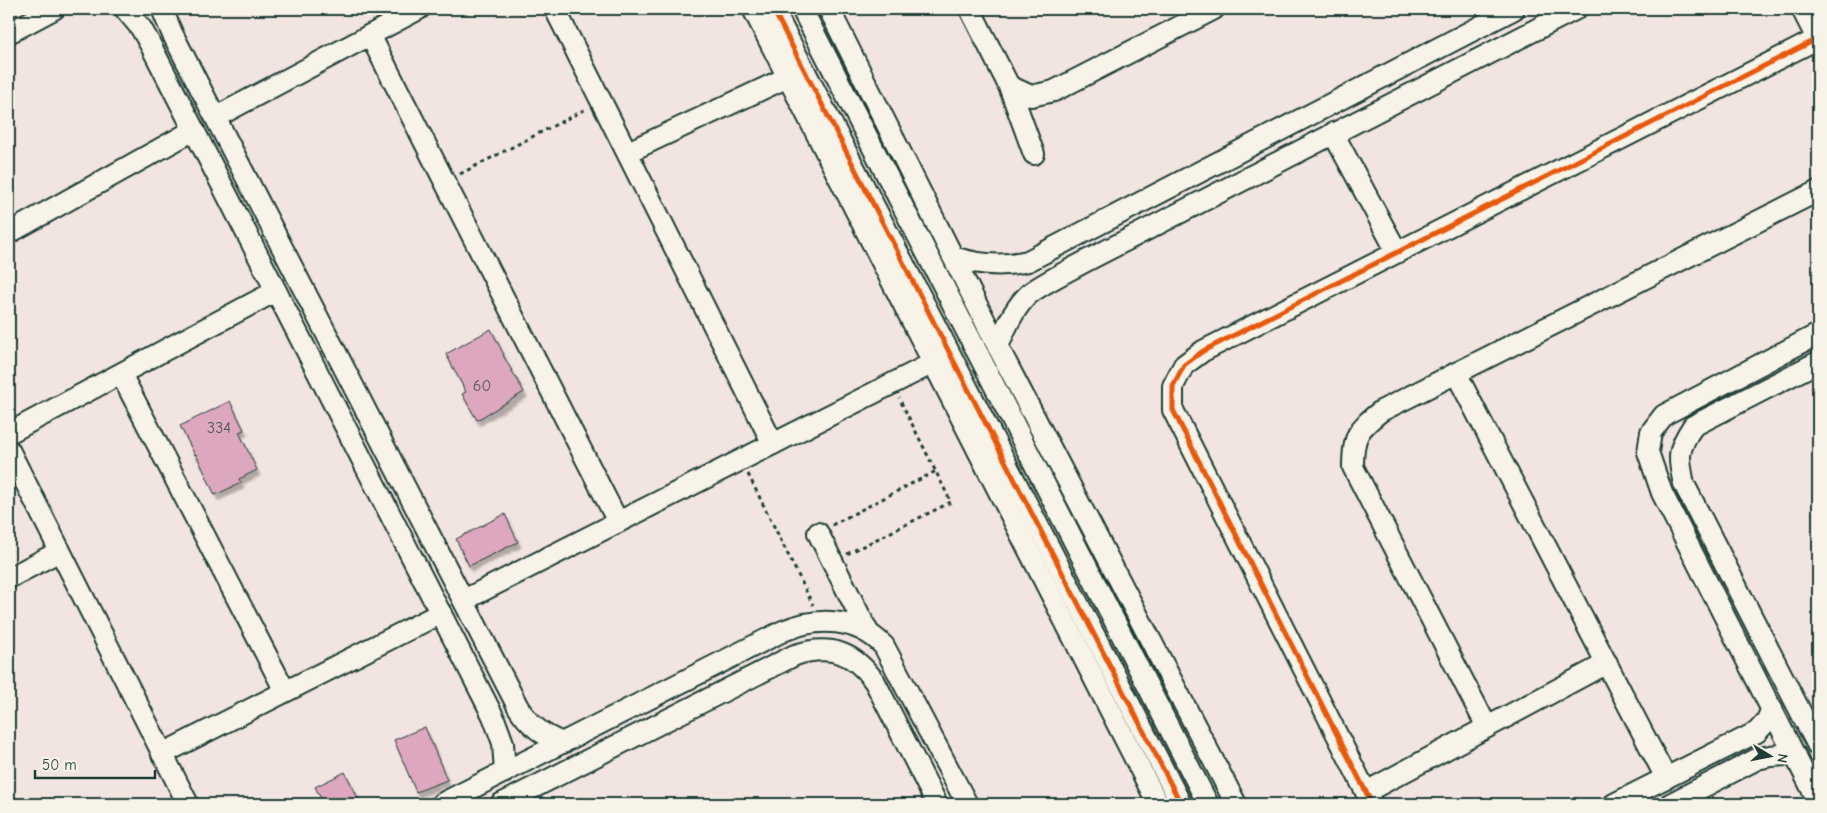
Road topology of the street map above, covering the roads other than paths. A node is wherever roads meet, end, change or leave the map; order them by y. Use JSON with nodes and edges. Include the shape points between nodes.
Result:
{"nodes":[{"id":1,"x":54,"y":9,"type":"edge"},
{"id":2,"x":125,"y":9,"type":"edge"},
{"id":3,"x":162,"y":9,"type":"edge"},
{"id":4,"x":419,"y":9,"type":"edge"},
{"id":5,"x":555,"y":9,"type":"edge"},
{"id":6,"x":753,"y":9,"type":"edge"},
{"id":7,"x":773,"y":9,"type":"edge"},
{"id":8,"x":802,"y":9,"type":"edge"},
{"id":9,"x":829,"y":9,"type":"edge"},
{"id":10,"x":970,"y":9,"type":"edge"},
{"id":11,"x":1214,"y":9,"type":"edge"},
{"id":12,"x":1514,"y":9,"type":"edge"},
{"id":13,"x":1576,"y":9,"type":"edge"},
{"id":14,"x":1802,"y":9,"type":"edge"},
{"id":15,"x":1486,"y":15,"type":"edge"},
{"id":16,"x":9,"y":33,"type":"edge"},
{"id":17,"x":370,"y":35,"type":"junction"},
{"id":18,"x":1818,"y":40,"type":"edge"},
{"id":19,"x":788,"y":77,"type":"junction"},
{"id":20,"x":1008,"y":86,"type":"junction"},
{"id":21,"x":216,"y":118,"type":"junction"},
{"id":22,"x":194,"y":130,"type":"junction"},
{"id":23,"x":1333,"y":133,"type":"junction"},
{"id":24,"x":628,"y":152,"type":"junction"},
{"id":25,"x":1034,"y":154,"type":"dead end"},
{"id":26,"x":843,"y":165,"type":"junction"},
{"id":27,"x":1818,"y":191,"type":"edge"},
{"id":28,"x":9,"y":232,"type":"edge"},
{"id":29,"x":1071,"y":238,"type":"junction"},
{"id":30,"x":1397,"y":252,"type":"junction"},
{"id":31,"x":953,"y":257,"type":"junction"},
{"id":32,"x":1086,"y":261,"type":"junction"},
{"id":33,"x":276,"y":291,"type":"junction"},
{"id":34,"x":1818,"y":334,"type":"edge"},
{"id":35,"x":998,"y":347,"type":"junction"},
{"id":36,"x":1818,"y":362,"type":"edge"},
{"id":37,"x":933,"y":363,"type":"junction"},
{"id":38,"x":121,"y":374,"type":"junction"},
{"id":39,"x":1456,"y":374,"type":"junction"},
{"id":40,"x":9,"y":433,"type":"edge"},
{"id":41,"x":773,"y":444,"type":"junction"},
{"id":42,"x":9,"y":450,"type":"edge"},
{"id":43,"x":618,"y":522,"type":"junction"},
{"id":44,"x":818,"y":533,"type":"road end"},
{"id":45,"x":60,"y":551,"type":"junction"},
{"id":46,"x":9,"y":578,"type":"edge"},
{"id":47,"x":464,"y":600,"type":"junction"},
{"id":48,"x":441,"y":613,"type":"junction"},
{"id":49,"x":868,"y":632,"type":"junction"},
{"id":50,"x":1606,"y":663,"type":"junction"},
{"id":51,"x":285,"y":692,"type":"junction"},
{"id":52,"x":1772,"y":709,"type":"junction"},
{"id":53,"x":523,"y":715,"type":"junction"},
{"id":54,"x":1487,"y":727,"type":"junction"},
{"id":55,"x":499,"y":729,"type":"junction"},
{"id":56,"x":562,"y":743,"type":"junction"},
{"id":57,"x":1818,"y":746,"type":"edge"},
{"id":58,"x":162,"y":754,"type":"junction"},
{"id":59,"x":1796,"y":756,"type":"junction"},
{"id":60,"x":505,"y":772,"type":"junction"},
{"id":61,"x":1666,"y":778,"type":"junction"},
{"id":62,"x":1369,"y":798,"type":"edge"},
{"id":63,"x":1818,"y":801,"type":"edge"},
{"id":64,"x":188,"y":804,"type":"edge"},
{"id":65,"x":441,"y":804,"type":"edge"},
{"id":66,"x":501,"y":804,"type":"edge"},
{"id":67,"x":937,"y":804,"type":"edge"},
{"id":68,"x":967,"y":804,"type":"edge"},
{"id":69,"x":1158,"y":804,"type":"edge"},
{"id":70,"x":1180,"y":804,"type":"edge"},
{"id":71,"x":1208,"y":804,"type":"edge"},
{"id":72,"x":1236,"y":804,"type":"edge"},
{"id":73,"x":1614,"y":804,"type":"edge"},
{"id":74,"x":1670,"y":804,"type":"edge"}],
"edges":[{"from":1,"to":16,"type":"street"},
{"from":2,"to":22,"type":"street","via":[[141,28]]},
{"from":3,"to":21,"type":"street"},
{"from":4,"to":17,"type":"street"},
{"from":5,"to":24,"type":"street"},
{"from":6,"to":19,"type":"street"},
{"from":7,"to":26,"type":"street"},
{"from":8,"to":71,"type":"street"},
{"from":9,"to":31,"type":"street"},
{"from":10,"to":20,"type":"street"},
{"from":11,"to":20,"type":"street","via":[[1054,91],[1030,96]]},
{"from":12,"to":15,"type":"street"},
{"from":13,"to":23,"type":"street"},
{"from":14,"to":18,"type":"street"},
{"from":15,"to":29,"type":"street"},
{"from":17,"to":21,"type":"street"},
{"from":17,"to":43,"type":"street"},
{"from":18,"to":30,"type":"street"},
{"from":19,"to":24,"type":"street"},
{"from":19,"to":26,"type":"street"},
{"from":20,"to":25,"type":"street"},
{"from":21,"to":47,"type":"street"},
{"from":22,"to":28,"type":"street"},
{"from":22,"to":33,"type":"street"},
{"from":23,"to":30,"type":"street"},
{"from":23,"to":32,"type":"street"},
{"from":24,"to":41,"type":"street"},
{"from":26,"to":37,"type":"street"},
{"from":26,"to":70,"type":"street"},
{"from":27,"to":39,"type":"street"},
{"from":29,"to":31,"type":"street","via":[[1028,261],[1013,265],[984,264]]},
{"from":29,"to":32,"type":"street"},
{"from":30,"to":62,"type":"street","via":[[1203,351],[1184,365],[1173,386],[1173,410],[1182,432]]},
{"from":31,"to":35,"type":"street"},
{"from":32,"to":35,"type":"street","via":[[1030,293],[1008,323]]},
{"from":33,"to":38,"type":"street"},
{"from":33,"to":48,"type":"street"},
{"from":34,"to":52,"type":"street","via":[[1664,415],[1651,432],[1648,452],[1662,492]]},
{"from":35,"to":72,"type":"street"},
{"from":36,"to":57,"type":"street","via":[[1693,426],[1682,443],[1679,462],[1684,484]]},
{"from":37,"to":41,"type":"street"},
{"from":37,"to":69,"type":"street"},
{"from":38,"to":40,"type":"street"},
{"from":38,"to":51,"type":"street"},
{"from":39,"to":50,"type":"street"},
{"from":39,"to":54,"type":"street","via":[[1381,411],[1364,425],[1353,444],[1352,467]]},
{"from":41,"to":43,"type":"street"},
{"from":42,"to":45,"type":"street"},
{"from":43,"to":47,"type":"street"},
{"from":44,"to":49,"type":"street"},
{"from":45,"to":46,"type":"street"},
{"from":45,"to":58,"type":"street"},
{"from":47,"to":53,"type":"street"},
{"from":48,"to":51,"type":"street"},
{"from":48,"to":55,"type":"street"},
{"from":49,"to":56,"type":"street","via":[[846,624],[820,621],[795,626]]},
{"from":49,"to":68,"type":"street","via":[[890,655]]},
{"from":50,"to":54,"type":"street"},
{"from":50,"to":61,"type":"street"},
{"from":51,"to":58,"type":"street"},
{"from":52,"to":59,"type":"street"},
{"from":52,"to":61,"type":"street","via":[[1756,732]]},
{"from":53,"to":55,"type":"street","via":[[516,726]]},
{"from":53,"to":56,"type":"street","via":[[545,735]]},
{"from":54,"to":62,"type":"street"},
{"from":55,"to":60,"type":"street","via":[[504,743]]},
{"from":56,"to":60,"type":"street"},
{"from":58,"to":64,"type":"street"},
{"from":59,"to":63,"type":"street"},
{"from":59,"to":74,"type":"street","via":[[1783,754],[1757,759]]},
{"from":60,"to":65,"type":"street"},
{"from":61,"to":73,"type":"street"},
{"from":66,"to":67,"type":"street","via":[[795,655],[817,650],[851,656],[868,672]]}]}
